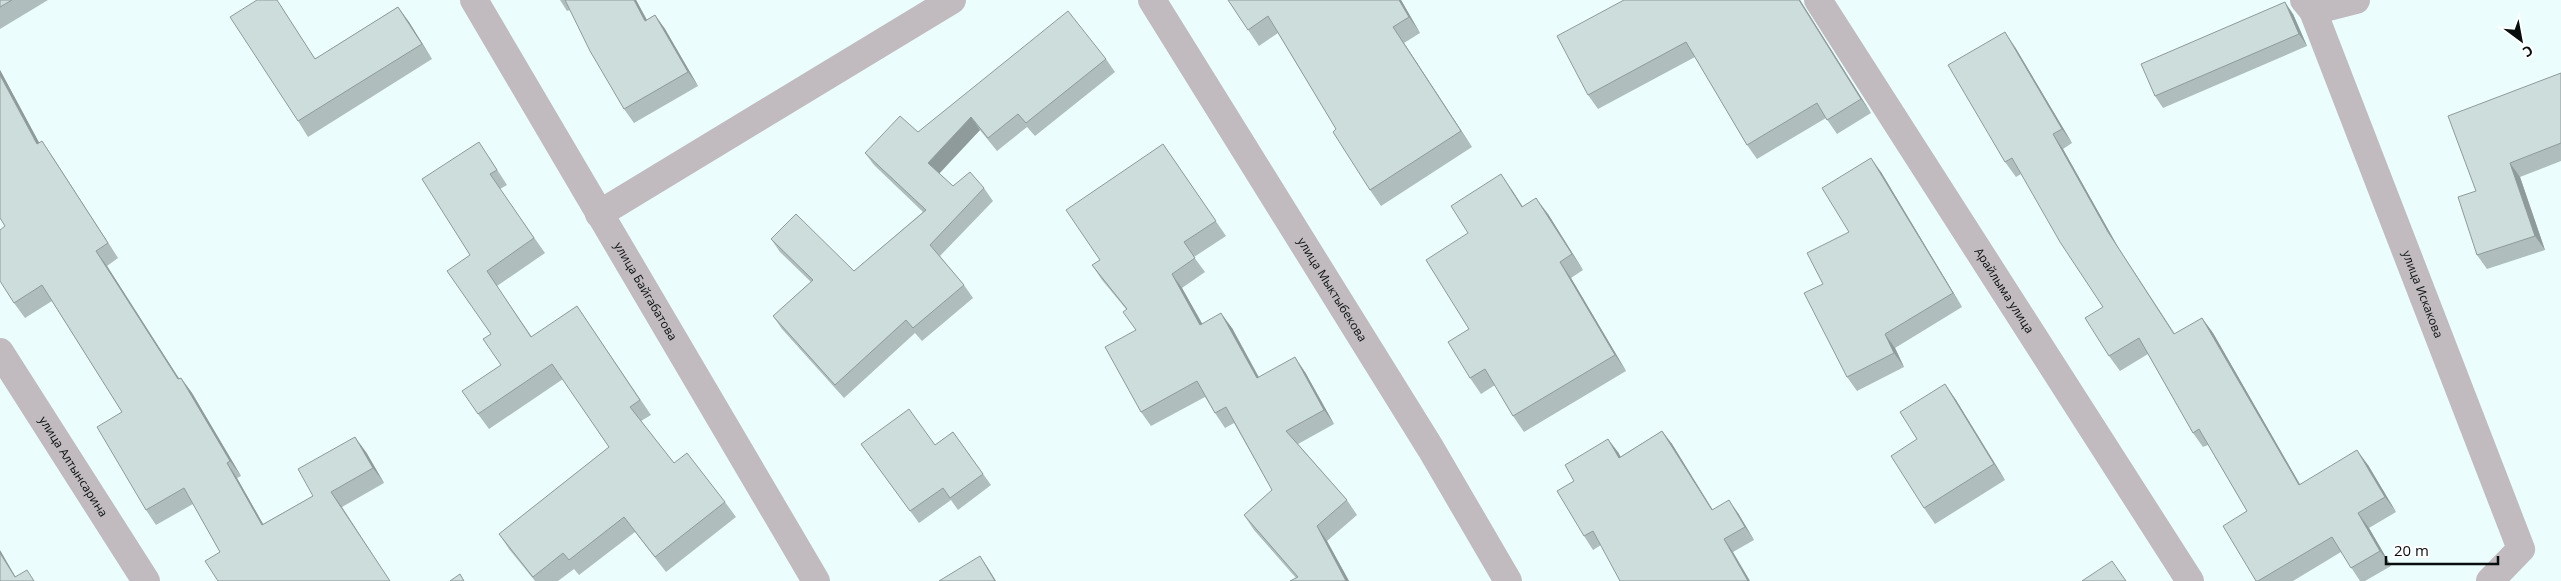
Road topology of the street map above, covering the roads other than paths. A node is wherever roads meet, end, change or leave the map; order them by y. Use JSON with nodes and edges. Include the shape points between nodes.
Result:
{"nodes":[{"id":1,"x":474,"y":0,"type":"edge"},
{"id":2,"x":952,"y":0,"type":"edge"},
{"id":3,"x":1152,"y":0,"type":"edge"},
{"id":4,"x":1818,"y":0,"type":"edge"},
{"id":5,"x":2356,"y":0,"type":"edge"},
{"id":6,"x":2309,"y":6,"type":"edge"},
{"id":7,"x":599,"y":214,"type":"junction"},
{"id":8,"x":0,"y":352,"type":"edge"},
{"id":9,"x":146,"y":581,"type":"edge"},
{"id":10,"x":816,"y":581,"type":"edge"},
{"id":11,"x":1508,"y":581,"type":"edge"},
{"id":12,"x":2190,"y":581,"type":"edge"},
{"id":13,"x":2490,"y":581,"type":"edge"}],
"edges":[{"from":1,"to":7,"type":"street","name":"улица Байгабатова"},
{"from":2,"to":7,"type":"street"},
{"from":3,"to":11,"type":"street","name":"улица Мыктыбекова","via":[[1431,449]]},
{"from":4,"to":12,"type":"street","name":"Арайлыма улица"},
{"from":5,"to":6,"type":"street"},
{"from":6,"to":13,"type":"street","name":"улица Искакова","via":[[2521,549]]},
{"from":7,"to":10,"type":"street","name":"улица Байгабатова"},
{"from":8,"to":9,"type":"street","name":"улица Алтынсарина"}]}
